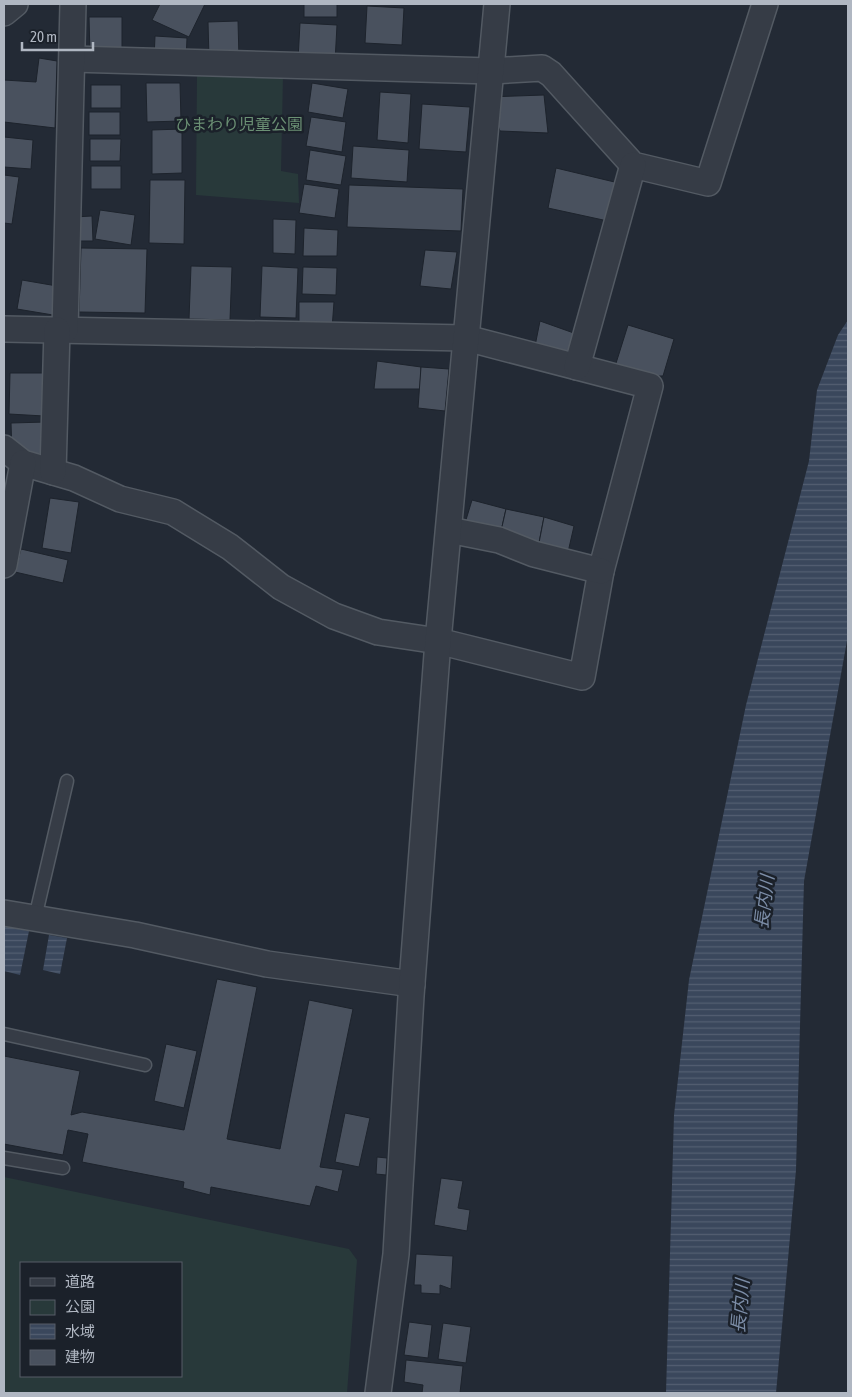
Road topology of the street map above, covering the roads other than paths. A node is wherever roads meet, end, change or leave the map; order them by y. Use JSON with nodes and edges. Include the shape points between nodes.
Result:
{"nodes":[{"id":1,"x":15,"y":4,"type":"edge"},
{"id":2,"x":73,"y":4,"type":"edge"},
{"id":3,"x":497,"y":4,"type":"edge"},
{"id":4,"x":765,"y":4,"type":"edge"},
{"id":5,"x":4,"y":12,"type":"edge"},
{"id":6,"x":72,"y":59,"type":"junction"},
{"id":7,"x":491,"y":71,"type":"junction"},
{"id":8,"x":633,"y":165,"type":"junction"},
{"id":9,"x":4,"y":329,"type":"edge"},
{"id":10,"x":61,"y":330,"type":"junction"},
{"id":11,"x":466,"y":338,"type":"junction"},
{"id":12,"x":577,"y":367,"type":"junction"},
{"id":13,"x":10,"y":457,"type":"edge"},
{"id":14,"x":53,"y":472,"type":"junction"},
{"id":15,"x":449,"y":530,"type":"junction"},
{"id":16,"x":4,"y":565,"type":"edge"},
{"id":17,"x":601,"y":571,"type":"junction"},
{"id":18,"x":438,"y":641,"type":"junction"},
{"id":19,"x":67,"y":781,"type":"dead end"},
{"id":20,"x":4,"y":912,"type":"edge"},
{"id":21,"x":35,"y":918,"type":"junction"},
{"id":22,"x":412,"y":984,"type":"junction"},
{"id":23,"x":4,"y":1034,"type":"edge"},
{"id":24,"x":145,"y":1065,"type":"dead end"},
{"id":25,"x":4,"y":1158,"type":"edge"},
{"id":26,"x":63,"y":1168,"type":"dead end"},
{"id":27,"x":378,"y":1393,"type":"edge"}],
"edges":[{"from":1,"to":5,"type":"street"},
{"from":2,"to":6,"type":"street"},
{"from":3,"to":7,"type":"street"},
{"from":4,"to":8,"type":"street","via":[[708,183]]},
{"from":6,"to":7,"type":"street"},
{"from":6,"to":10,"type":"street"},
{"from":7,"to":8,"type":"street","via":[[542,68]]},
{"from":7,"to":11,"type":"street"},
{"from":8,"to":12,"type":"street"},
{"from":9,"to":10,"type":"street"},
{"from":10,"to":11,"type":"street"},
{"from":10,"to":14,"type":"street"},
{"from":11,"to":12,"type":"street"},
{"from":11,"to":15,"type":"street"},
{"from":12,"to":17,"type":"street","via":[[650,386]]},
{"from":13,"to":14,"type":"street"},
{"from":13,"to":16,"type":"street"},
{"from":14,"to":18,"type":"street","via":[[120,499],[173,512],[230,546],[281,587],[334,616],[378,632]]},
{"from":15,"to":17,"type":"street","via":[[499,540],[534,554]]},
{"from":15,"to":18,"type":"street"},
{"from":17,"to":18,"type":"street","via":[[582,677]]},
{"from":18,"to":22,"type":"street"},
{"from":19,"to":21,"type":"lane"},
{"from":20,"to":21,"type":"street"},
{"from":21,"to":22,"type":"street","via":[[135,934],[267,964]]},
{"from":22,"to":27,"type":"street","via":[[396,1254]]},
{"from":23,"to":24,"type":"lane"},
{"from":25,"to":26,"type":"lane"}]}
